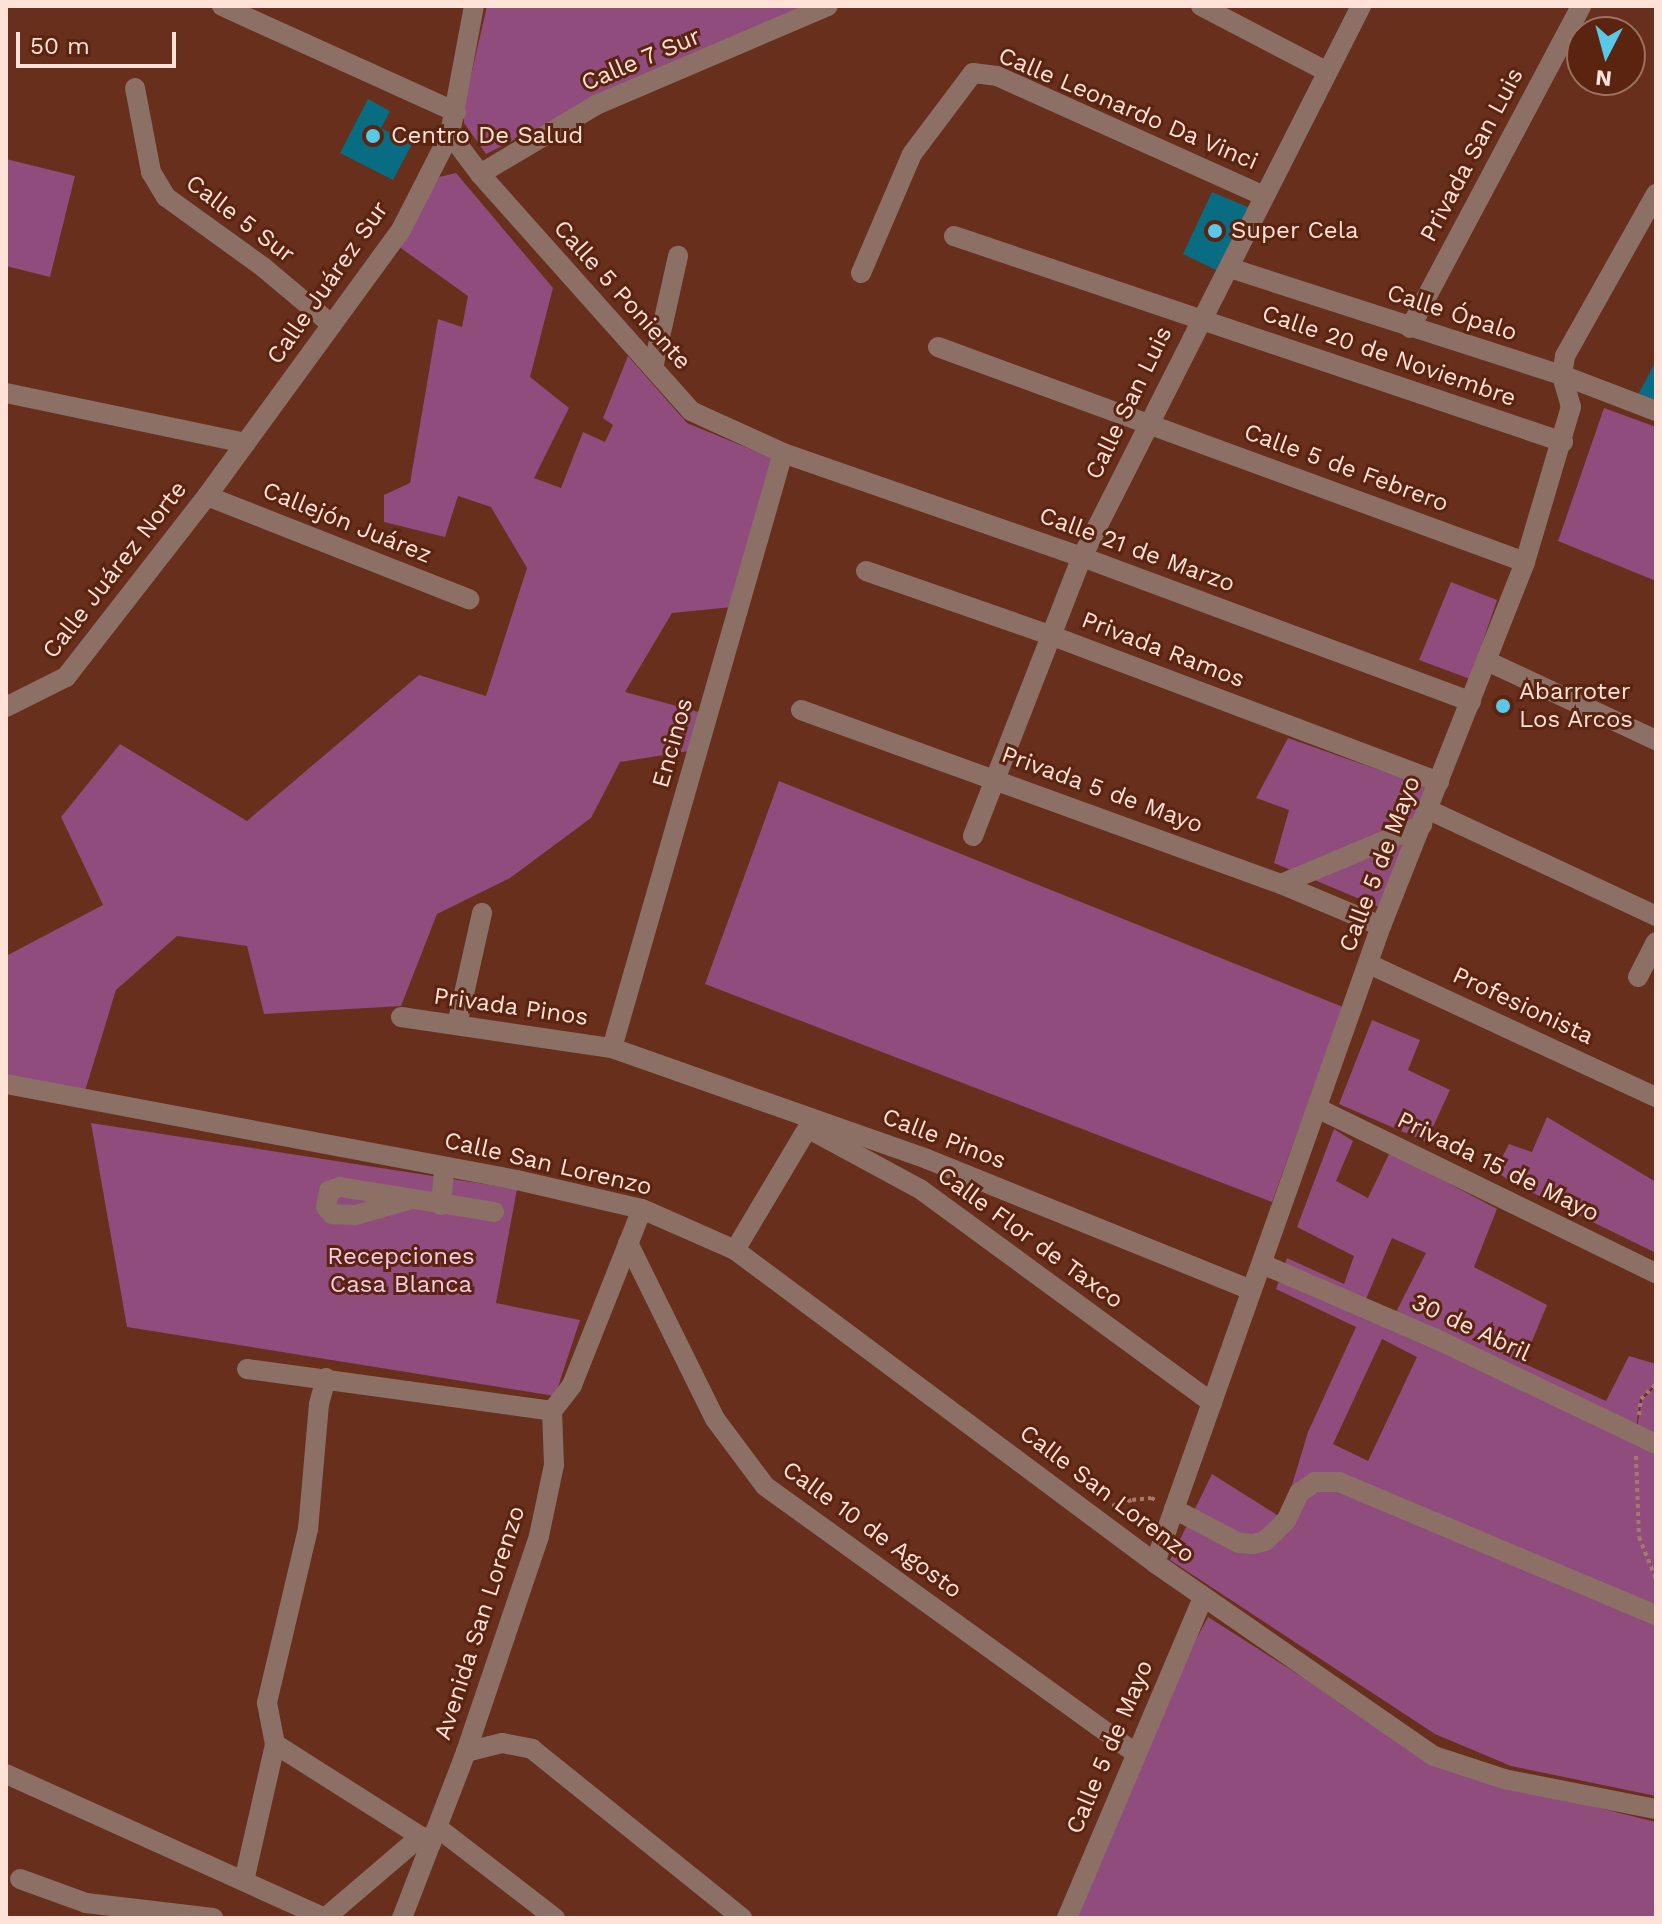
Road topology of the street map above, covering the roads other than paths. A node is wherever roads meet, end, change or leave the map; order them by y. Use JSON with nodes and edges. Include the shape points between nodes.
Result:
{"nodes":[{"id":1,"x":222,"y":6,"type":"edge"},
{"id":2,"x":474,"y":6,"type":"edge"},
{"id":3,"x":828,"y":6,"type":"edge"},
{"id":4,"x":1201,"y":6,"type":"edge"},
{"id":5,"x":1361,"y":6,"type":"edge"},
{"id":6,"x":1581,"y":6,"type":"edge"},
{"id":7,"x":1326,"y":71,"type":"junction"},
{"id":8,"x":135,"y":88,"type":"dead end"},
{"id":9,"x":456,"y":112,"type":"junction"},
{"id":10,"x":450,"y":134,"type":"junction"},
{"id":11,"x":480,"y":174,"type":"junction"},
{"id":12,"x":1656,"y":194,"type":"edge"},
{"id":13,"x":1262,"y":195,"type":"junction"},
{"id":14,"x":954,"y":236,"type":"dead end"},
{"id":15,"x":678,"y":256,"type":"dead end"},
{"id":16,"x":1230,"y":268,"type":"junction"},
{"id":17,"x":861,"y":273,"type":"dead end"},
{"id":18,"x":1200,"y":320,"type":"junction"},
{"id":19,"x":332,"y":325,"type":"junction"},
{"id":20,"x":1410,"y":328,"type":"junction"},
{"id":21,"x":938,"y":347,"type":"dead end"},
{"id":22,"x":653,"y":368,"type":"junction"},
{"id":23,"x":1562,"y":375,"type":"junction"},
{"id":24,"x":6,"y":393,"type":"edge"},
{"id":25,"x":1656,"y":411,"type":"edge"},
{"id":26,"x":1149,"y":423,"type":"junction"},
{"id":27,"x":1563,"y":442,"type":"junction"},
{"id":28,"x":246,"y":443,"type":"junction"},
{"id":29,"x":783,"y":453,"type":"junction"},
{"id":30,"x":207,"y":496,"type":"junction"},
{"id":31,"x":1082,"y":557,"type":"junction"},
{"id":32,"x":1525,"y":562,"type":"junction"},
{"id":33,"x":866,"y":571,"type":"dead end"},
{"id":34,"x":469,"y":599,"type":"dead end"},
{"id":35,"x":1050,"y":635,"type":"junction"},
{"id":36,"x":1487,"y":661,"type":"junction"},
{"id":37,"x":1471,"y":702,"type":"junction"},
{"id":38,"x":6,"y":707,"type":"edge"},
{"id":39,"x":801,"y":710,"type":"dead end"},
{"id":40,"x":1656,"y":740,"type":"edge"},
{"id":41,"x":997,"y":779,"type":"junction"},
{"id":42,"x":1439,"y":782,"type":"junction"},
{"id":43,"x":1426,"y":817,"type":"junction"},
{"id":44,"x":973,"y":836,"type":"dead end"},
{"id":45,"x":1281,"y":884,"type":"junction"},
{"id":46,"x":482,"y":913,"type":"dead end"},
{"id":47,"x":1656,"y":916,"type":"edge"},
{"id":48,"x":1381,"y":926,"type":"junction"},
{"id":49,"x":1656,"y":942,"type":"edge"},
{"id":50,"x":1369,"y":964,"type":"junction"},
{"id":51,"x":1638,"y":977,"type":"dead end"},
{"id":52,"x":401,"y":1017,"type":"dead end"},
{"id":53,"x":457,"y":1025,"type":"junction"},
{"id":54,"x":612,"y":1048,"type":"junction"},
{"id":55,"x":6,"y":1084,"type":"edge"},
{"id":56,"x":1656,"y":1097,"type":"edge"},
{"id":57,"x":1317,"y":1108,"type":"junction"},
{"id":58,"x":811,"y":1124,"type":"junction"},
{"id":59,"x":444,"y":1167,"type":"junction"},
{"id":60,"x":409,"y":1200,"type":"dead end"},
{"id":61,"x":441,"y":1205,"type":"junction"},
{"id":62,"x":642,"y":1209,"type":"junction"},
{"id":63,"x":494,"y":1212,"type":"dead end"},
{"id":64,"x":628,"y":1243,"type":"junction"},
{"id":65,"x":735,"y":1250,"type":"junction"},
{"id":66,"x":1262,"y":1264,"type":"junction"},
{"id":67,"x":1656,"y":1273,"type":"edge"},
{"id":68,"x":1252,"y":1290,"type":"junction"},
{"id":69,"x":247,"y":1369,"type":"dead end"},
{"id":70,"x":326,"y":1378,"type":"junction"},
{"id":71,"x":1212,"y":1403,"type":"junction"},
{"id":72,"x":552,"y":1411,"type":"junction"},
{"id":73,"x":1656,"y":1444,"type":"edge"},
{"id":74,"x":1174,"y":1509,"type":"junction"},
{"id":75,"x":1155,"y":1563,"type":"junction"},
{"id":76,"x":1203,"y":1597,"type":"junction"},
{"id":77,"x":1656,"y":1615,"type":"edge"},
{"id":78,"x":275,"y":1744,"type":"junction"},
{"id":79,"x":466,"y":1752,"type":"junction"},
{"id":80,"x":1135,"y":1753,"type":"junction"},
{"id":81,"x":6,"y":1774,"type":"edge"},
{"id":82,"x":1656,"y":1809,"type":"edge"},
{"id":83,"x":430,"y":1835,"type":"junction"},
{"id":84,"x":20,"y":1879,"type":"dead end"},
{"id":85,"x":244,"y":1881,"type":"junction"},
{"id":86,"x":213,"y":1918,"type":"edge"},
{"id":87,"x":316,"y":1918,"type":"edge"},
{"id":88,"x":325,"y":1918,"type":"edge"},
{"id":89,"x":402,"y":1918,"type":"edge"},
{"id":90,"x":555,"y":1918,"type":"edge"},
{"id":91,"x":742,"y":1918,"type":"edge"},
{"id":92,"x":1067,"y":1918,"type":"edge"}],
"edges":[{"from":1,"to":9,"type":"street"},
{"from":2,"to":9,"type":"street","name":"Calle Juárez Sur"},
{"from":3,"to":11,"type":"street","name":"Calle 7 Sur","via":[[596,105]]},
{"from":4,"to":7,"type":"street"},
{"from":5,"to":7,"type":"street","name":"Calle San Luis"},
{"from":6,"to":20,"type":"street","name":"Privada San Luis"},
{"from":7,"to":13,"type":"street","name":"Calle San Luis"},
{"from":8,"to":19,"type":"street","name":"Calle 5 Sur","via":[[151,172],[166,197]]},
{"from":9,"to":10,"type":"street","name":"Calle Juárez Sur"},
{"from":10,"to":11,"type":"street","name":"Calle 5 Poniente"},
{"from":10,"to":19,"type":"street","name":"Calle Juárez Sur","via":[[401,230]]},
{"from":11,"to":22,"type":"street","name":"Calle 5 Poniente"},
{"from":12,"to":23,"type":"street","via":[[1565,356]]},
{"from":13,"to":16,"type":"street","name":"Calle San Luis"},
{"from":13,"to":17,"type":"street","name":"Calle Leonardo Da Vinci","via":[[997,76],[973,73],[912,154]]},
{"from":14,"to":18,"type":"street","name":"Calle 20 de Noviembre"},
{"from":15,"to":22,"type":"street"},
{"from":16,"to":18,"type":"street","name":"Calle San Luis"},
{"from":16,"to":20,"type":"street","name":"Calle Ópalo"},
{"from":18,"to":26,"type":"street","name":"Calle San Luis"},
{"from":18,"to":27,"type":"street","name":"Calle 20 de Noviembre"},
{"from":19,"to":28,"type":"street","name":"Calle Juárez Sur"},
{"from":20,"to":23,"type":"street","name":"Calle Ópalo"},
{"from":21,"to":26,"type":"street","name":"Calle 5 de Febrero"},
{"from":22,"to":29,"type":"street","name":"Calle 5 Poniente","via":[[691,411]]},
{"from":23,"to":25,"type":"street","name":"Calle Ópalo"},
{"from":23,"to":27,"type":"street","name":"Calle 5 de Mayo","via":[[1571,407]]},
{"from":24,"to":28,"type":"street"},
{"from":26,"to":31,"type":"street","name":"Calle San Luis"},
{"from":26,"to":32,"type":"street","name":"Calle 5 de Febrero"},
{"from":27,"to":32,"type":"street","name":"Calle 5 de Mayo"},
{"from":28,"to":30,"type":"street","name":"Calle Juárez Norte"},
{"from":29,"to":31,"type":"street","name":"Calle 21 de Marzo"},
{"from":29,"to":54,"type":"street","name":"Encinos"},
{"from":30,"to":34,"type":"street","name":"Callejón Juárez"},
{"from":30,"to":38,"type":"street","name":"Calle Juárez Norte","via":[[66,677]]},
{"from":31,"to":35,"type":"street","name":"Calle San Luis"},
{"from":31,"to":37,"type":"street","name":"Calle 21 de Marzo"},
{"from":32,"to":36,"type":"street","name":"Calle 5 de Mayo"},
{"from":33,"to":35,"type":"street","name":"Privada Ramos"},
{"from":35,"to":41,"type":"street","name":"Calle San Luis"},
{"from":35,"to":42,"type":"street","name":"Privada Ramos"},
{"from":36,"to":37,"type":"street","name":"Calle 5 de Mayo"},
{"from":36,"to":40,"type":"street"},
{"from":37,"to":42,"type":"street","name":"Calle 5 de Mayo"},
{"from":39,"to":41,"type":"street","name":"Privada 5 de Mayo"},
{"from":41,"to":44,"type":"street","name":"Calle San Luis"},
{"from":41,"to":45,"type":"street","name":"Privada 5 de Mayo"},
{"from":42,"to":43,"type":"street","name":"Calle 5 de Mayo"},
{"from":43,"to":45,"type":"street"},
{"from":43,"to":47,"type":"street"},
{"from":43,"to":48,"type":"street","name":"Calle 5 de Mayo"},
{"from":45,"to":48,"type":"street","name":"Privada 5 de Mayo"},
{"from":46,"to":53,"type":"street"},
{"from":48,"to":50,"type":"street","name":"Calle 5 de Mayo"},
{"from":49,"to":51,"type":"street"},
{"from":50,"to":56,"type":"street","name":"Profesionista"},
{"from":50,"to":57,"type":"street","name":"Calle 5 de Mayo"},
{"from":52,"to":53,"type":"street","name":"Privada Pinos"},
{"from":53,"to":54,"type":"street","name":"Privada Pinos"},
{"from":54,"to":58,"type":"street","name":"Calle Pinos"},
{"from":55,"to":59,"type":"street","name":"Calle San Lorenzo"},
{"from":57,"to":66,"type":"street","name":"Calle 5 de Mayo"},
{"from":57,"to":67,"type":"street","name":"Privada 15 de Mayo"},
{"from":58,"to":65,"type":"street"},
{"from":58,"to":68,"type":"street","name":"Calle Pinos","via":[[927,1159]]},
{"from":58,"to":71,"type":"street","name":"Calle Flor de Taxco","via":[[920,1189]]},
{"from":59,"to":61,"type":"street"},
{"from":59,"to":62,"type":"street","name":"Calle San Lorenzo"},
{"from":60,"to":61,"type":"street"},
{"from":61,"to":63,"type":"street"},
{"from":62,"to":64,"type":"street"},
{"from":62,"to":65,"type":"street","name":"Calle San Lorenzo"},
{"from":64,"to":72,"type":"street","via":[[572,1385]]},
{"from":64,"to":80,"type":"street","name":"Calle 10 de Agosto","via":[[715,1419],[765,1486]]},
{"from":65,"to":75,"type":"street","name":"Calle San Lorenzo"},
{"from":66,"to":68,"type":"street","name":"Calle 5 de Mayo"},
{"from":66,"to":73,"type":"street","name":"30 de Abril","via":[[1434,1338]]},
{"from":68,"to":71,"type":"street","name":"Calle 5 de Mayo"},
{"from":69,"to":70,"type":"street"},
{"from":70,"to":72,"type":"street"},
{"from":70,"to":78,"type":"street","via":[[308,1529],[267,1703]]},
{"from":71,"to":74,"type":"street","name":"Calle 5 de Mayo"},
{"from":72,"to":79,"type":"street","name":"Avenida San Lorenzo","via":[[554,1465],[539,1536]]},
{"from":74,"to":75,"type":"street","name":"Calle 5 de Mayo"},
{"from":74,"to":77,"type":"street","via":[[1239,1543],[1253,1544],[1265,1541],[1286,1521],[1299,1493],[1315,1482],[1339,1482]]},
{"from":75,"to":76,"type":"street","name":"Calle San Lorenzo"},
{"from":76,"to":80,"type":"street","name":"Calle 5 de Mayo"},
{"from":76,"to":82,"type":"street","name":"Calle San Lorenzo","via":[[1434,1756],[1504,1779]]},
{"from":78,"to":83,"type":"street"},
{"from":78,"to":85,"type":"street"},
{"from":79,"to":83,"type":"street","name":"Avenida San Lorenzo"},
{"from":79,"to":91,"type":"street","via":[[502,1743],[532,1749]]},
{"from":80,"to":92,"type":"street","name":"Calle 5 de Mayo"},
{"from":81,"to":85,"type":"street"},
{"from":83,"to":88,"type":"street"},
{"from":83,"to":89,"type":"street","name":"Avenida San Lorenzo"},
{"from":83,"to":90,"type":"street"},
{"from":84,"to":86,"type":"street","via":[[86,1903]]},
{"from":85,"to":88,"type":"street"},
{"from":87,"to":88,"type":"street"}]}
